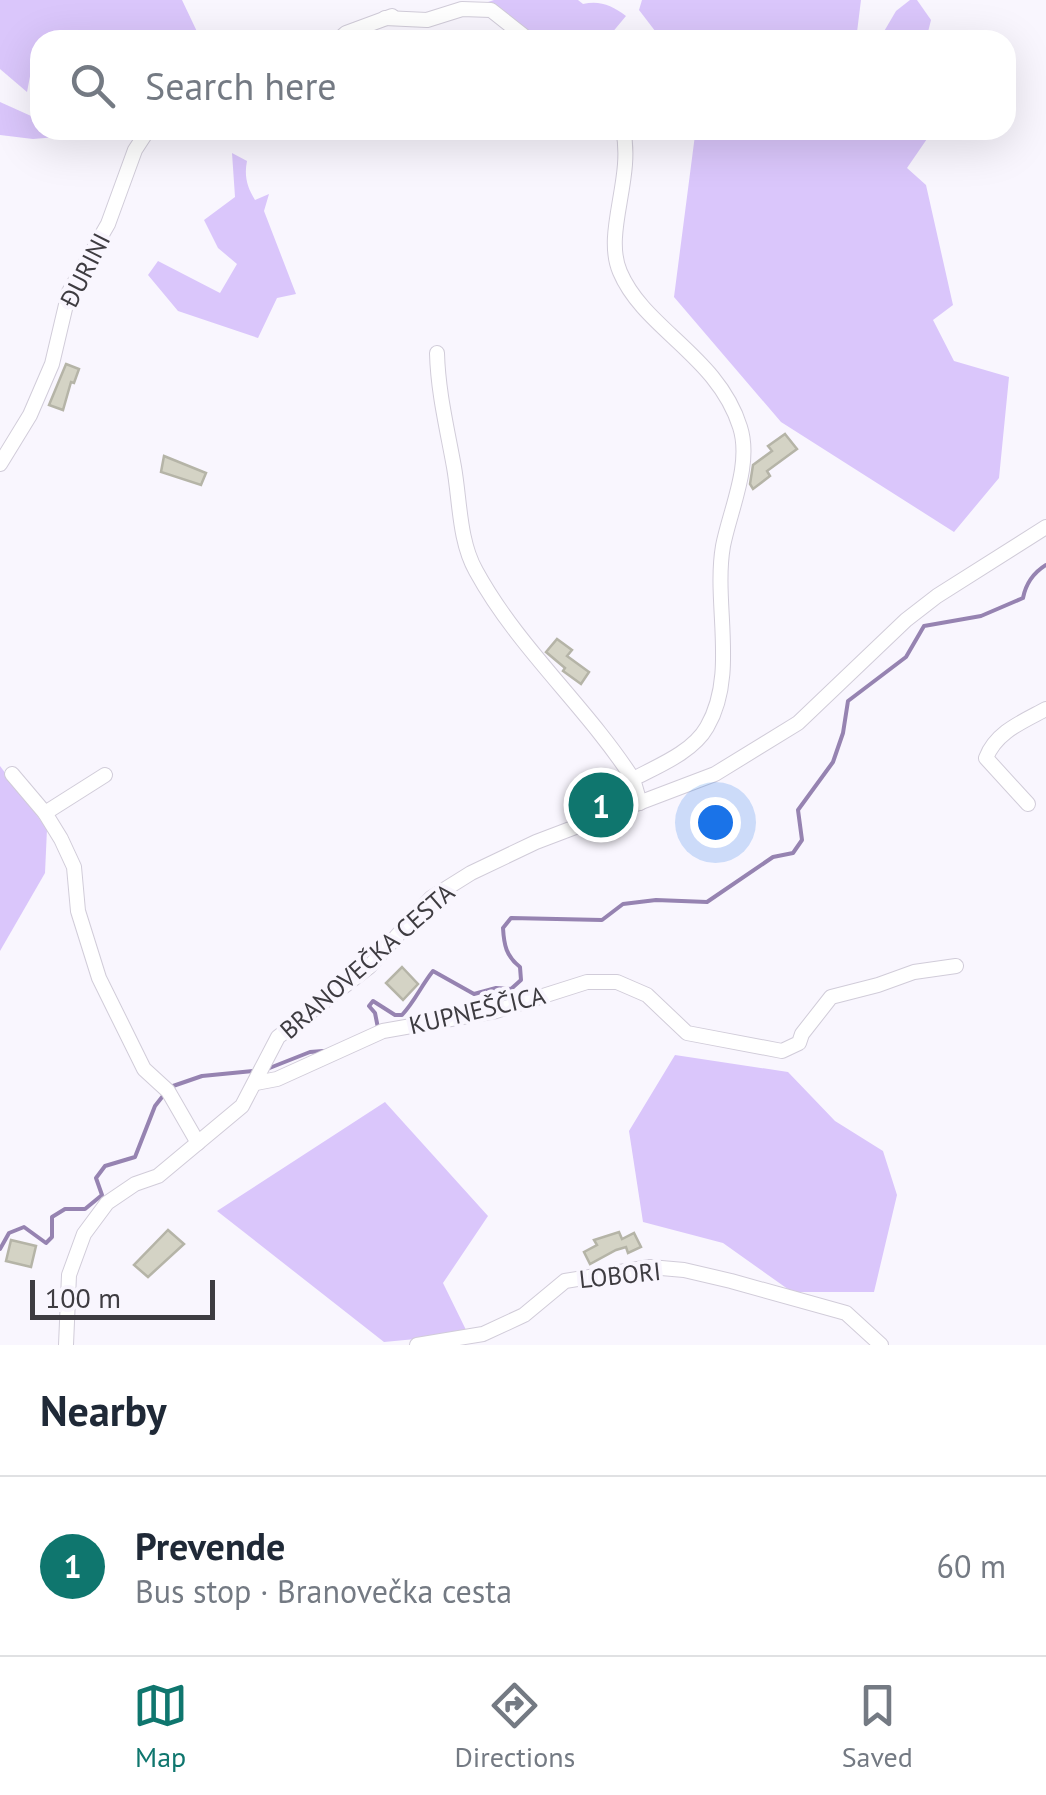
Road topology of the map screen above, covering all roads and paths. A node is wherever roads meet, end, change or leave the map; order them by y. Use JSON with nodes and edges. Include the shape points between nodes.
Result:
{"nodes":[{"id":1,"x":472,"y":0,"type":"edge"},
{"id":2,"x":386,"y":18,"type":"junction"},
{"id":3,"x":354,"y":30,"type":"edge"},
{"id":4,"x":516,"y":30,"type":"edge"},
{"id":5,"x":142,"y":140,"type":"edge"},
{"id":6,"x":626,"y":140,"type":"edge"},
{"id":7,"x":437,"y":353,"type":"dead end"},
{"id":8,"x":0,"y":464,"type":"edge"},
{"id":9,"x":1046,"y":527,"type":"edge"},
{"id":10,"x":1046,"y":709,"type":"edge"},
{"id":11,"x":12,"y":774,"type":"dead end"},
{"id":12,"x":104,"y":775,"type":"dead end"},
{"id":13,"x":634,"y":779,"type":"junction"},
{"id":14,"x":640,"y":803,"type":"junction"},
{"id":15,"x":1028,"y":804,"type":"dead end"},
{"id":16,"x":46,"y":813,"type":"junction"},
{"id":17,"x":956,"y":966,"type":"dead end"},
{"id":18,"x":258,"y":1076,"type":"junction"},
{"id":19,"x":198,"y":1143,"type":"junction"},
{"id":20,"x":66,"y":1345,"type":"edge"},
{"id":21,"x":418,"y":1345,"type":"edge"},
{"id":22,"x":881,"y":1345,"type":"edge"}],
"edges":[{"from":1,"to":2,"type":"street"},
{"from":2,"to":3,"type":"street"},
{"from":2,"to":4,"type":"street","via":[[427,20],[462,9],[491,10]]},
{"from":5,"to":8,"type":"street","name":"ĐURINI","via":[[108,224],[68,292],[52,364]]},
{"from":6,"to":13,"type":"street","via":[[624,193],[612,247],[620,274],[704,364],[741,430],[741,468],[723,547],[718,700],[690,747]]},
{"from":7,"to":13,"type":"street","via":[[438,393],[474,568],[541,666]]},
{"from":9,"to":14,"type":"street","name":"BRANOVEČKA CESTA","via":[[906,620],[798,723],[716,774]]},
{"from":10,"to":15,"type":"street","via":[[1004,733],[986,758]]},
{"from":11,"to":16,"type":"street"},
{"from":12,"to":16,"type":"street"},
{"from":13,"to":14,"type":"street"},
{"from":14,"to":18,"type":"street","name":"BRANOVEČKA CESTA","via":[[536,842],[431,898],[369,966],[278,1037]]},
{"from":16,"to":19,"type":"street","via":[[74,867],[78,911],[99,978],[144,1068],[168,1090]]},
{"from":17,"to":18,"type":"street","name":"KUPNEŠČICA","via":[[831,997],[799,1044],[782,1051],[687,1033],[647,995],[617,982],[587,982],[496,1011],[383,1032],[276,1079]]},
{"from":18,"to":19,"type":"street","name":"BRANOVEČKA CESTA","via":[[242,1106]]},
{"from":19,"to":20,"type":"street","name":"BRANOVEČKA CESTA","via":[[158,1176],[107,1204],[84,1234],[69,1275]]},
{"from":21,"to":22,"type":"street","name":"LOBORI","via":[[482,1334],[524,1315],[565,1281],[650,1267],[846,1313]]}]}
